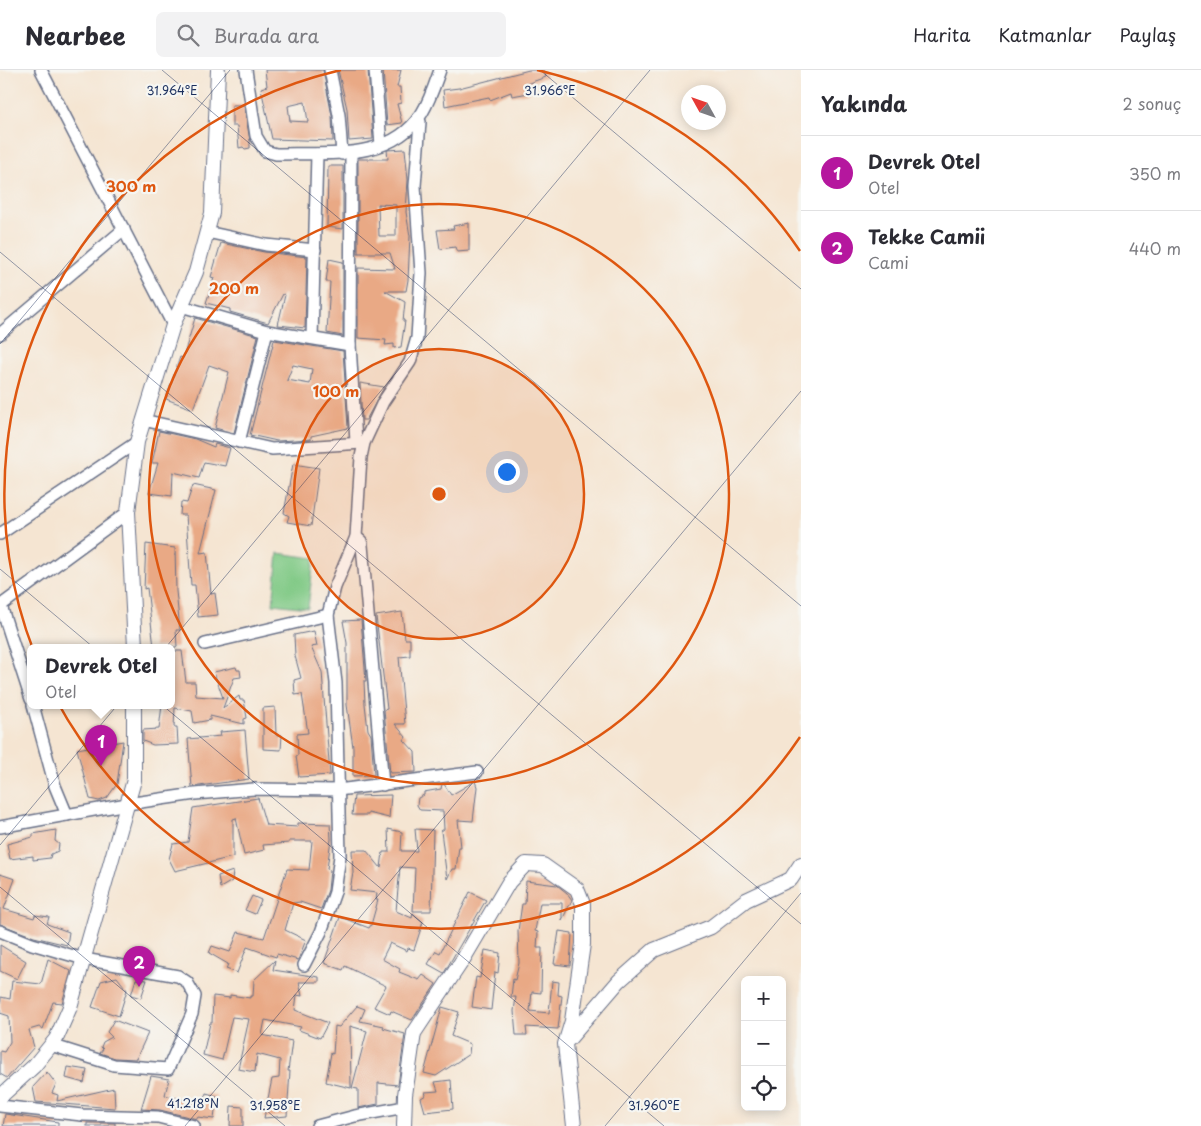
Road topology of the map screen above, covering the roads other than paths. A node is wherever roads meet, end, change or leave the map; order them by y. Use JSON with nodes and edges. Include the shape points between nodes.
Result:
{"nodes":[{"id":1,"x":41,"y":70,"type":"edge"},
{"id":2,"x":218,"y":70,"type":"edge"},
{"id":3,"x":246,"y":70,"type":"edge"},
{"id":4,"x":330,"y":70,"type":"edge"},
{"id":5,"x":375,"y":70,"type":"edge"},
{"id":6,"x":440,"y":70,"type":"edge"},
{"id":7,"x":418,"y":118,"type":"junction"},
{"id":8,"x":381,"y":145,"type":"junction"},
{"id":9,"x":317,"y":154,"type":"junction"},
{"id":10,"x":346,"y":154,"type":"junction"},
{"id":11,"x":124,"y":229,"type":"junction"},
{"id":12,"x":207,"y":232,"type":"junction"},
{"id":13,"x":315,"y":250,"type":"junction"},
{"id":14,"x":181,"y":306,"type":"junction"},
{"id":15,"x":173,"y":325,"type":"junction"},
{"id":16,"x":267,"y":331,"type":"junction"},
{"id":17,"x":0,"y":334,"type":"edge"},
{"id":18,"x":312,"y":338,"type":"junction"},
{"id":19,"x":350,"y":345,"type":"junction"},
{"id":20,"x":143,"y":420,"type":"junction"},
{"id":21,"x":137,"y":442,"type":"junction"},
{"id":22,"x":239,"y":442,"type":"junction"},
{"id":23,"x":360,"y":442,"type":"junction"},
{"id":24,"x":128,"y":512,"type":"junction"},
{"id":25,"x":0,"y":534,"type":"edge"},
{"id":26,"x":356,"y":537,"type":"junction"},
{"id":27,"x":0,"y":606,"type":"edge"},
{"id":28,"x":328,"y":614,"type":"junction"},
{"id":29,"x":135,"y":644,"type":"edge"},
{"id":30,"x":205,"y":644,"type":"dead end"},
{"id":31,"x":27,"y":686,"type":"edge"},
{"id":32,"x":34,"y":709,"type":"edge"},
{"id":33,"x":134,"y":709,"type":"edge"},
{"id":34,"x":477,"y":772,"type":"dead end"},
{"id":35,"x":382,"y":785,"type":"junction"},
{"id":36,"x":338,"y":790,"type":"junction"},
{"id":37,"x":127,"y":804,"type":"junction"},
{"id":38,"x":67,"y":815,"type":"junction"},
{"id":39,"x":0,"y":827,"type":"edge"},
{"id":40,"x":801,"y":864,"type":"edge"},
{"id":41,"x":0,"y":931,"type":"edge"},
{"id":42,"x":84,"y":960,"type":"junction"},
{"id":43,"x":304,"y":965,"type":"dead end"},
{"id":44,"x":565,"y":1044,"type":"junction"},
{"id":45,"x":51,"y":1045,"type":"junction"},
{"id":46,"x":0,"y":1096,"type":"edge"},
{"id":47,"x":0,"y":1106,"type":"edge"},
{"id":48,"x":405,"y":1108,"type":"junction"},
{"id":49,"x":194,"y":1126,"type":"edge"},
{"id":50,"x":317,"y":1126,"type":"edge"},
{"id":51,"x":404,"y":1126,"type":"edge"},
{"id":52,"x":574,"y":1126,"type":"edge"}],
"edges":[{"from":1,"to":11,"type":"street"},
{"from":2,"to":12,"type":"street","via":[[212,213]]},
{"from":3,"to":9,"type":"street","via":[[256,136],[263,150],[272,154]]},
{"from":4,"to":10,"type":"street"},
{"from":5,"to":8,"type":"street"},
{"from":6,"to":7,"type":"street"},
{"from":7,"to":8,"type":"street","via":[[405,131]]},
{"from":7,"to":23,"type":"street","via":[[415,186],[421,273],[416,346],[410,362],[382,402]]},
{"from":8,"to":10,"type":"street"},
{"from":9,"to":10,"type":"street"},
{"from":9,"to":13,"type":"street"},
{"from":10,"to":19,"type":"street"},
{"from":11,"to":15,"type":"street"},
{"from":11,"to":17,"type":"street"},
{"from":12,"to":13,"type":"street","via":[[266,245]]},
{"from":12,"to":14,"type":"street","via":[[196,272]]},
{"from":13,"to":18,"type":"street"},
{"from":14,"to":15,"type":"street"},
{"from":14,"to":16,"type":"street"},
{"from":15,"to":20,"type":"street"},
{"from":16,"to":18,"type":"street"},
{"from":16,"to":22,"type":"street"},
{"from":18,"to":19,"type":"street"},
{"from":19,"to":23,"type":"street"},
{"from":20,"to":21,"type":"street"},
{"from":20,"to":22,"type":"street"},
{"from":21,"to":24,"type":"street"},
{"from":21,"to":25,"type":"street"},
{"from":22,"to":23,"type":"street","via":[[280,450]]},
{"from":23,"to":26,"type":"street"},
{"from":24,"to":27,"type":"street"},
{"from":24,"to":29,"type":"street"},
{"from":26,"to":28,"type":"street"},
{"from":26,"to":35,"type":"street","via":[[362,545]]},
{"from":27,"to":31,"type":"street"},
{"from":28,"to":30,"type":"street"},
{"from":28,"to":36,"type":"street","via":[[336,683]]},
{"from":32,"to":38,"type":"street","via":[[55,786]]},
{"from":33,"to":37,"type":"street","via":[[134,780]]},
{"from":34,"to":35,"type":"street"},
{"from":35,"to":36,"type":"street"},
{"from":36,"to":37,"type":"street","via":[[254,789]]},
{"from":36,"to":43,"type":"street","via":[[339,872],[321,932]]},
{"from":37,"to":38,"type":"street"},
{"from":37,"to":42,"type":"street"},
{"from":38,"to":39,"type":"street"},
{"from":40,"to":44,"type":"street","via":[[790,878],[746,900],[710,927],[654,950],[618,981]]},
{"from":41,"to":42,"type":"street"},
{"from":42,"to":45,"type":"street","via":[[70,1007]]},
{"from":42,"to":45,"type":"street","via":[[178,976],[191,986],[195,996],[192,1014],[168,1069],[114,1065]]},
{"from":44,"to":48,"type":"street","via":[[572,1021],[583,944],[583,904],[571,885],[543,866],[526,864],[509,882],[414,1033]]},
{"from":44,"to":52,"type":"street"},
{"from":45,"to":46,"type":"street","via":[[34,1066]]},
{"from":47,"to":49,"type":"street","via":[[82,1115],[158,1117]]},
{"from":48,"to":50,"type":"street"},
{"from":48,"to":51,"type":"street"}]}
